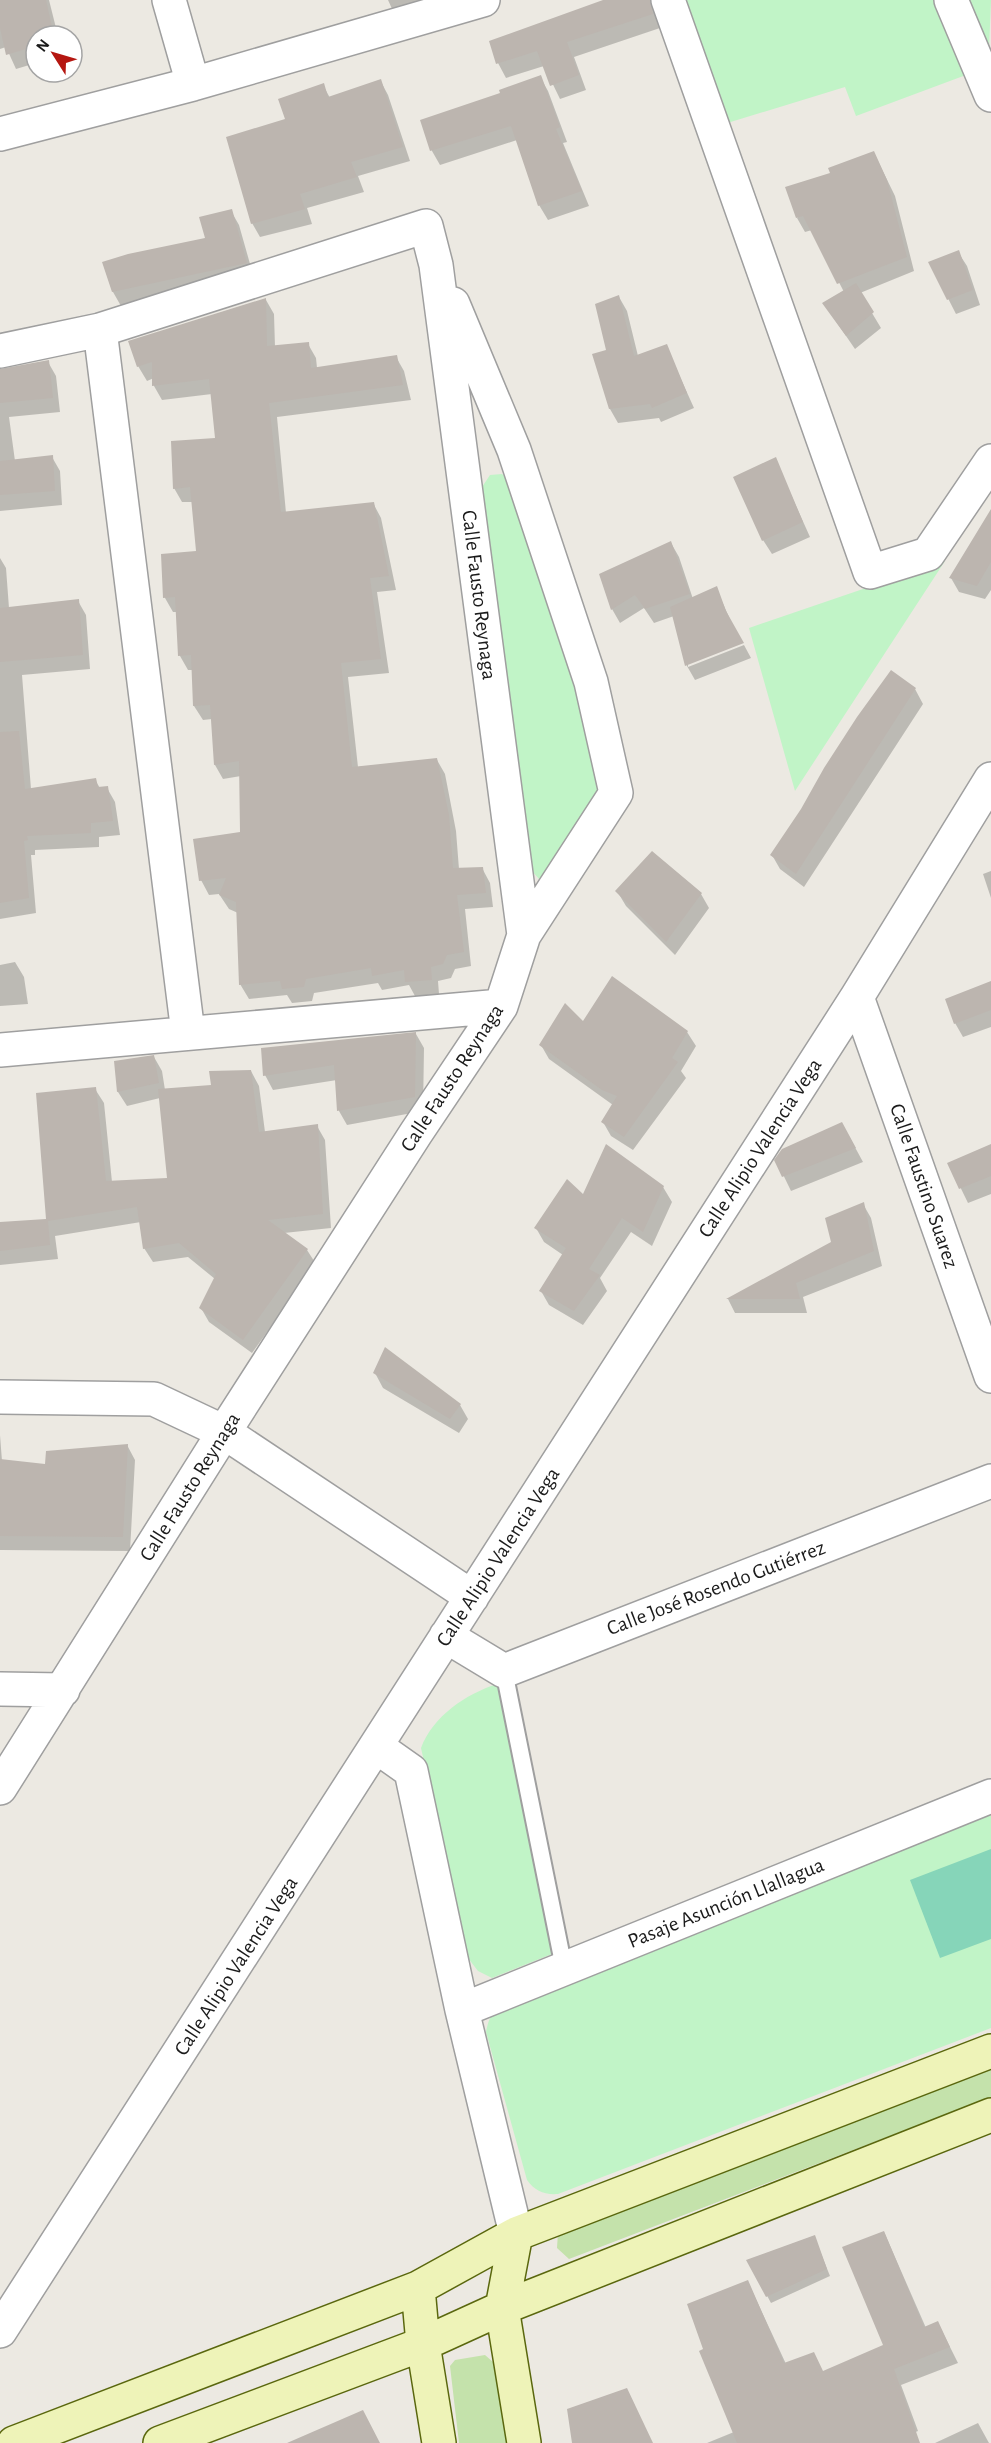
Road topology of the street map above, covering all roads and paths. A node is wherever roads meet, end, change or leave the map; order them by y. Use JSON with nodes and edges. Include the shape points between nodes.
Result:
{"nodes":[{"id":1,"x":169,"y":0,"type":"edge"},
{"id":2,"x":483,"y":0,"type":"edge"},
{"id":3,"x":668,"y":0,"type":"edge"},
{"id":4,"x":951,"y":0,"type":"edge"},
{"id":5,"x":193,"y":84,"type":"junction"},
{"id":6,"x":991,"y":95,"type":"edge"},
{"id":7,"x":0,"y":135,"type":"edge"},
{"id":8,"x":436,"y":265,"type":"junction"},
{"id":9,"x":100,"y":330,"type":"junction"},
{"id":10,"x":0,"y":351,"type":"edge"},
{"id":11,"x":991,"y":461,"type":"edge"},
{"id":12,"x":991,"y":779,"type":"edge"},
{"id":13,"x":524,"y":935,"type":"junction"},
{"id":14,"x":857,"y":996,"type":"junction"},
{"id":15,"x":501,"y":1006,"type":"junction"},
{"id":16,"x":188,"y":1033,"type":"junction"},
{"id":17,"x":0,"y":1050,"type":"edge"},
{"id":18,"x":991,"y":1376,"type":"edge"},
{"id":19,"x":0,"y":1397,"type":"edge"},
{"id":20,"x":224,"y":1432,"type":"junction"},
{"id":21,"x":991,"y":1481,"type":"edge"},
{"id":22,"x":472,"y":1597,"type":"junction"},
{"id":23,"x":446,"y":1636,"type":"junction"},
{"id":24,"x":504,"y":1671,"type":"junction"},
{"id":25,"x":0,"y":1689,"type":"edge"},
{"id":26,"x":63,"y":1690,"type":"junction"},
{"id":27,"x":377,"y":1747,"type":"junction"},
{"id":28,"x":0,"y":1788,"type":"edge"},
{"id":29,"x":991,"y":1796,"type":"edge"},
{"id":30,"x":564,"y":1968,"type":"junction"},
{"id":31,"x":462,"y":2010,"type":"junction"},
{"id":32,"x":991,"y":2051,"type":"edge"},
{"id":33,"x":991,"y":2115,"type":"edge"},
{"id":34,"x":516,"y":2234,"type":"junction"},
{"id":35,"x":418,"y":2288,"type":"junction"},
{"id":36,"x":502,"y":2308,"type":"junction"},
{"id":37,"x":0,"y":2331,"type":"edge"},
{"id":38,"x":423,"y":2344,"type":"junction"},
{"id":39,"x":14,"y":2443,"type":"edge"},
{"id":40,"x":160,"y":2443,"type":"edge"},
{"id":41,"x":439,"y":2443,"type":"edge"},
{"id":42,"x":524,"y":2443,"type":"edge"}],
"edges":[{"from":1,"to":5,"type":"street"},
{"from":2,"to":5,"type":"street"},
{"from":3,"to":11,"type":"street","via":[[870,572],[928,554]]},
{"from":4,"to":6,"type":"street"},
{"from":5,"to":7,"type":"street"},
{"from":8,"to":9,"type":"street","name":"Calle Fausto Reynaga","via":[[426,226]]},
{"from":8,"to":13,"type":"street","name":"Calle Fausto Reynaga"},
{"from":8,"to":13,"type":"street","via":[[514,450],[591,682],[616,793]]},
{"from":9,"to":10,"type":"street"},
{"from":9,"to":16,"type":"street"},
{"from":12,"to":14,"type":"street","name":"Calle Alipio Valencia Vega"},
{"from":13,"to":15,"type":"street","name":"Calle Fausto Reynaga"},
{"from":14,"to":18,"type":"street","name":"Calle Faustino Suarez"},
{"from":14,"to":22,"type":"street","name":"Calle Alipio Valencia Vega"},
{"from":15,"to":16,"type":"street"},
{"from":15,"to":20,"type":"street","name":"Calle Fausto Reynaga"},
{"from":16,"to":17,"type":"street"},
{"from":19,"to":20,"type":"street","via":[[154,1399]]},
{"from":20,"to":22,"type":"street"},
{"from":20,"to":26,"type":"street","name":"Calle Fausto Reynaga"},
{"from":21,"to":24,"type":"street","name":"Calle José Rosendo Gutiérrez"},
{"from":22,"to":23,"type":"street","name":"Calle Alipio Valencia Vega"},
{"from":23,"to":24,"type":"street"},
{"from":23,"to":27,"type":"street","name":"Calle Alipio Valencia Vega"},
{"from":24,"to":30,"type":"lane"},
{"from":25,"to":26,"type":"street"},
{"from":26,"to":28,"type":"street","name":"Calle Fausto Reynaga"},
{"from":27,"to":31,"type":"street","via":[[411,1771]]},
{"from":27,"to":37,"type":"street","name":"Calle Alipio Valencia Vega"},
{"from":29,"to":30,"type":"street","name":"Pasaje Asunción Llallagua"},
{"from":30,"to":31,"type":"street","name":"Pasaje Asunción Llallagua"},
{"from":31,"to":34,"type":"street"},
{"from":32,"to":34,"type":"main road"},
{"from":33,"to":36,"type":"main road"},
{"from":34,"to":35,"type":"main road"},
{"from":34,"to":36,"type":"main road"},
{"from":35,"to":38,"type":"main road"},
{"from":35,"to":39,"type":"main road"},
{"from":36,"to":38,"type":"main road"},
{"from":36,"to":42,"type":"main road"},
{"from":38,"to":40,"type":"main road"},
{"from":38,"to":41,"type":"main road"}]}
